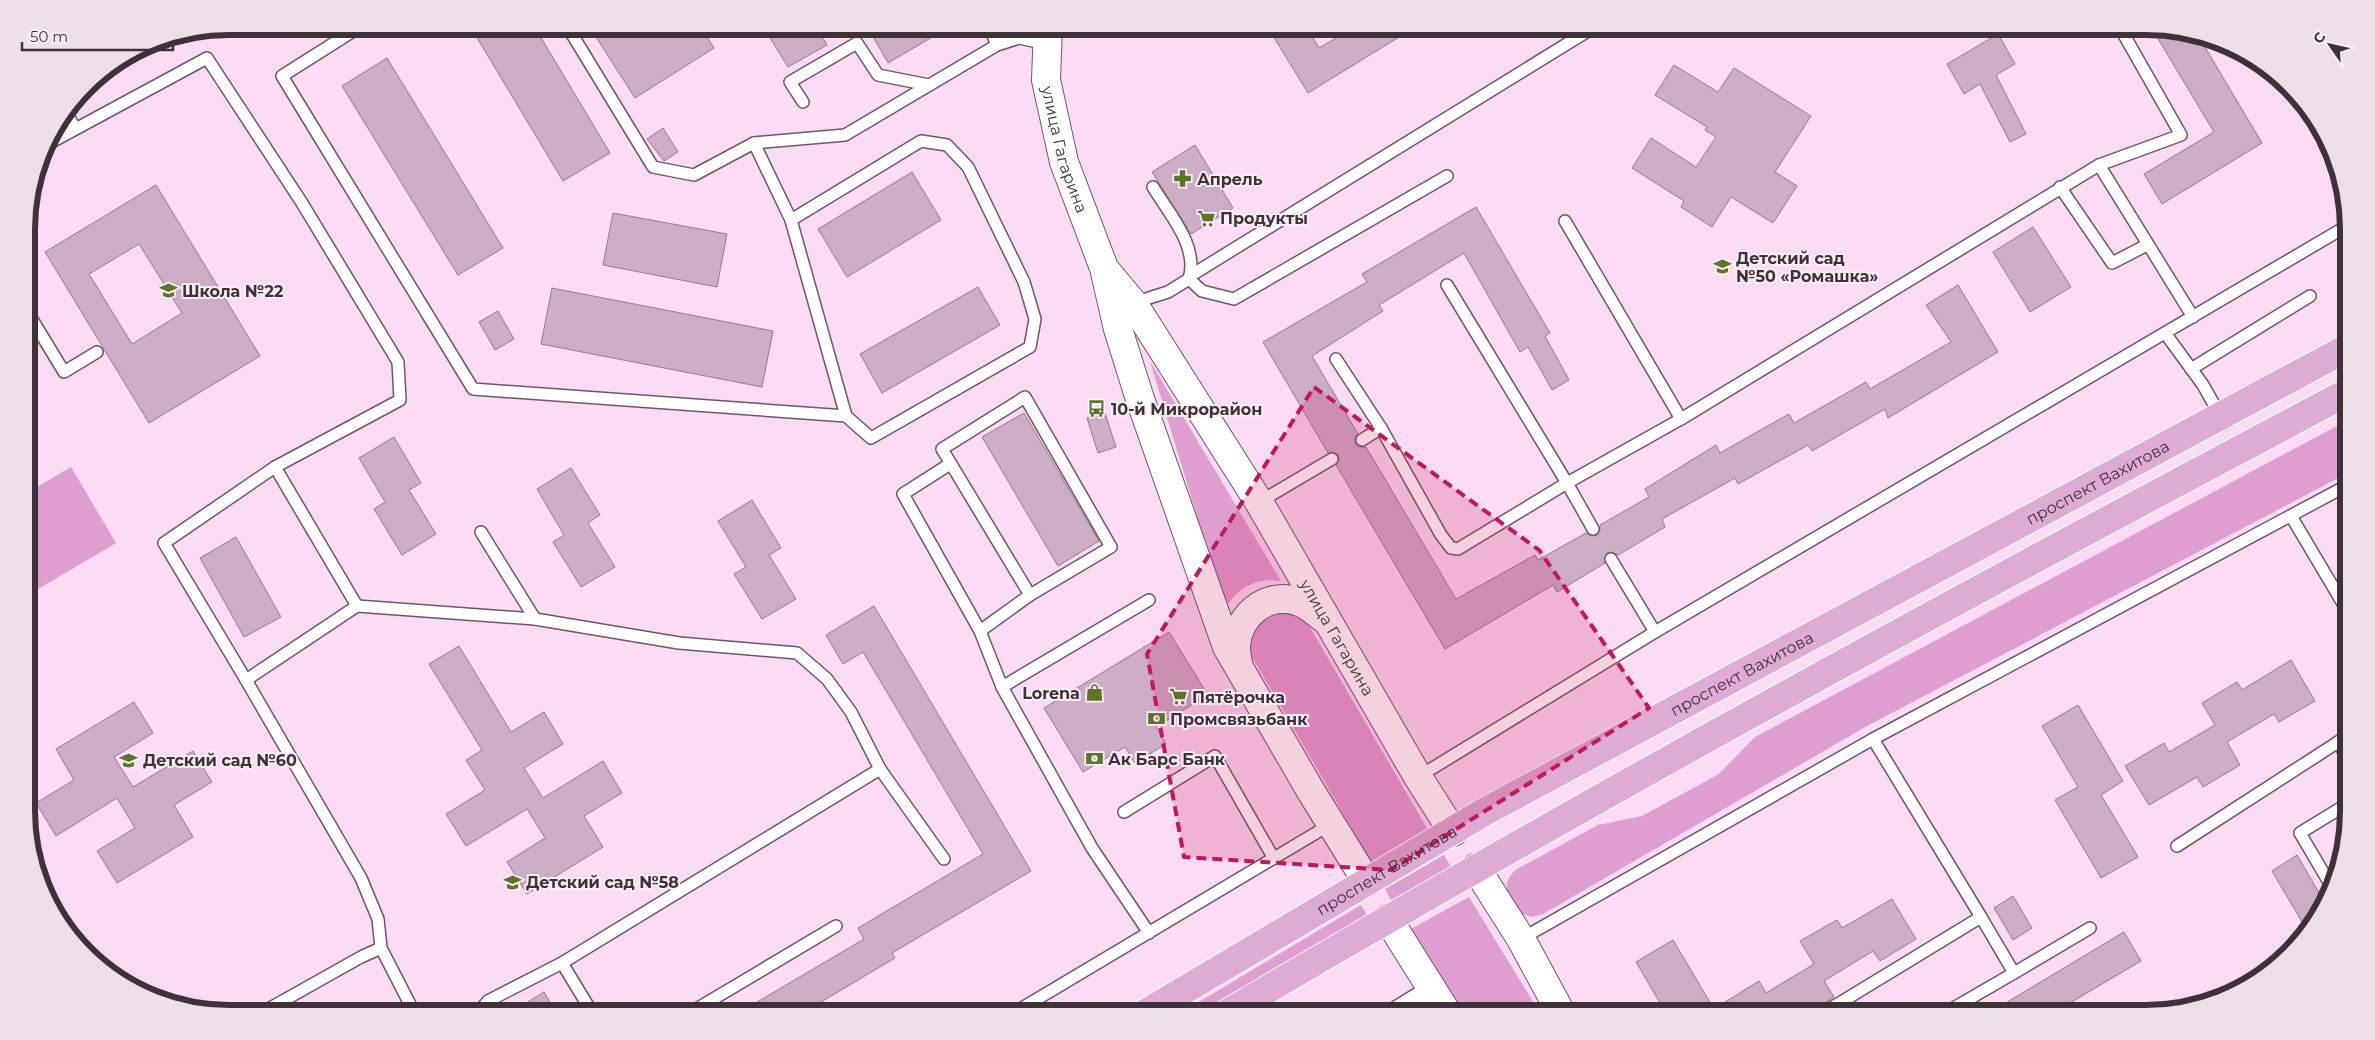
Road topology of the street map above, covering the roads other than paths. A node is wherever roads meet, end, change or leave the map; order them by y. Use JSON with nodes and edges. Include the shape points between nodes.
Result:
{"nodes":[{"id":1,"x":348,"y":35,"type":"edge"},
{"id":2,"x":572,"y":35,"type":"edge"},
{"id":3,"x":993,"y":35,"type":"edge"},
{"id":4,"x":1048,"y":35,"type":"edge"},
{"id":5,"x":1582,"y":35,"type":"edge"},
{"id":6,"x":2124,"y":35,"type":"edge"},
{"id":7,"x":997,"y":46,"type":"junction"},
{"id":8,"x":929,"y":85,"type":"junction"},
{"id":9,"x":803,"y":102,"type":"dead end"},
{"id":10,"x":70,"y":119,"type":"edge"},
{"id":11,"x":75,"y":128,"type":"junction"},
{"id":12,"x":58,"y":138,"type":"edge"},
{"id":13,"x":754,"y":144,"type":"junction"},
{"id":14,"x":2098,"y":165,"type":"junction"},
{"id":15,"x":1447,"y":176,"type":"dead end"},
{"id":16,"x":1153,"y":187,"type":"dead end"},
{"id":17,"x":2060,"y":187,"type":"junction"},
{"id":18,"x":792,"y":220,"type":"junction"},
{"id":19,"x":1565,"y":221,"type":"dead end"},
{"id":20,"x":2340,"y":230,"type":"edge"},
{"id":21,"x":2147,"y":245,"type":"junction"},
{"id":22,"x":1104,"y":268,"type":"junction"},
{"id":23,"x":1190,"y":278,"type":"junction"},
{"id":24,"x":1447,"y":285,"type":"dead end"},
{"id":25,"x":2310,"y":296,"type":"dead end"},
{"id":26,"x":1133,"y":303,"type":"junction"},
{"id":27,"x":2193,"y":317,"type":"junction"},
{"id":28,"x":35,"y":324,"type":"edge"},
{"id":29,"x":2165,"y":333,"type":"junction"},
{"id":30,"x":98,"y":352,"type":"dead end"},
{"id":31,"x":2340,"y":352,"type":"edge"},
{"id":32,"x":1336,"y":359,"type":"dead end"},
{"id":33,"x":2191,"y":369,"type":"junction"},
{"id":34,"x":2340,"y":396,"type":"edge"},
{"id":35,"x":846,"y":416,"type":"junction"},
{"id":36,"x":2221,"y":417,"type":"junction"},
{"id":37,"x":1681,"y":419,"type":"junction"},
{"id":38,"x":1381,"y":428,"type":"junction"},
{"id":39,"x":1362,"y":440,"type":"dead end"},
{"id":40,"x":1332,"y":459,"type":"dead end"},
{"id":41,"x":950,"y":464,"type":"junction"},
{"id":42,"x":275,"y":467,"type":"junction"},
{"id":43,"x":1567,"y":483,"type":"junction"},
{"id":44,"x":2340,"y":490,"type":"edge"},
{"id":45,"x":1259,"y":502,"type":"junction"},
{"id":46,"x":2291,"y":516,"type":"junction"},
{"id":47,"x":1593,"y":529,"type":"dead end"},
{"id":48,"x":481,"y":532,"type":"dead end"},
{"id":49,"x":1611,"y":560,"type":"dead end"},
{"id":50,"x":1030,"y":595,"type":"junction"},
{"id":51,"x":2340,"y":599,"type":"edge"},
{"id":52,"x":1149,"y":600,"type":"dead end"},
{"id":53,"x":357,"y":606,"type":"junction"},
{"id":54,"x":535,"y":619,"type":"junction"},
{"id":55,"x":1331,"y":624,"type":"junction"},
{"id":56,"x":980,"y":630,"type":"junction"},
{"id":57,"x":1655,"y":632,"type":"junction"},
{"id":58,"x":1244,"y":677,"type":"junction"},
{"id":59,"x":246,"y":680,"type":"junction"},
{"id":60,"x":1002,"y":687,"type":"junction"},
{"id":61,"x":1873,"y":740,"type":"junction"},
{"id":62,"x":2338,"y":742,"type":"joint"},
{"id":63,"x":2340,"y":745,"type":"edge"},
{"id":64,"x":880,"y":769,"type":"junction"},
{"id":65,"x":1418,"y":777,"type":"junction"},
{"id":66,"x":2340,"y":809,"type":"edge"},
{"id":67,"x":1124,"y":812,"type":"dead end"},
{"id":68,"x":1331,"y":824,"type":"junction"},
{"id":69,"x":1454,"y":832,"type":"junction"},
{"id":70,"x":2177,"y":846,"type":"dead end"},
{"id":71,"x":1273,"y":857,"type":"junction"},
{"id":72,"x":944,"y":859,"type":"dead end"},
{"id":73,"x":1476,"y":868,"type":"junction"},
{"id":74,"x":2328,"y":879,"type":"edge"},
{"id":75,"x":1367,"y":882,"type":"junction"},
{"id":76,"x":1981,"y":917,"type":"junction"},
{"id":77,"x":1388,"y":919,"type":"junction"},
{"id":78,"x":836,"y":926,"type":"dead end"},
{"id":79,"x":2090,"y":928,"type":"dead end"},
{"id":80,"x":1149,"y":933,"type":"junction"},
{"id":81,"x":1521,"y":939,"type":"junction"},
{"id":82,"x":381,"y":948,"type":"junction"},
{"id":83,"x":562,"y":963,"type":"junction"},
{"id":84,"x":2014,"y":973,"type":"junction"},
{"id":85,"x":1433,"y":990,"type":"junction"},
{"id":86,"x":1843,"y":1001,"type":"junction"},
{"id":87,"x":282,"y":1005,"type":"edge"},
{"id":88,"x":410,"y":1005,"type":"edge"},
{"id":89,"x":484,"y":1005,"type":"edge"},
{"id":90,"x":588,"y":1005,"type":"edge"},
{"id":91,"x":703,"y":1005,"type":"edge"},
{"id":92,"x":1027,"y":1005,"type":"edge"},
{"id":93,"x":1159,"y":1005,"type":"edge"},
{"id":94,"x":1241,"y":1005,"type":"edge"},
{"id":95,"x":1410,"y":1005,"type":"edge"},
{"id":96,"x":1441,"y":1005,"type":"edge"},
{"id":97,"x":1556,"y":1005,"type":"edge"},
{"id":98,"x":1836,"y":1005,"type":"edge"},
{"id":99,"x":1845,"y":1005,"type":"edge"},
{"id":100,"x":1959,"y":1005,"type":"edge"}],
"edges":[{"from":1,"to":35,"type":"lane","via":[[282,76],[473,388]]},
{"from":2,"to":13,"type":"lane","via":[[653,167],[694,175]]},
{"from":3,"to":7,"type":"lane"},
{"from":4,"to":7,"type":"lane","via":[[1019,38]]},
{"from":4,"to":22,"type":"main road","name":"улица Гагарина","via":[[1046,80],[1064,162]]},
{"from":5,"to":23,"type":"lane"},
{"from":6,"to":14,"type":"lane","via":[[2181,135]]},
{"from":7,"to":8,"type":"lane"},
{"from":8,"to":9,"type":"lane","via":[[878,75],[857,42],[790,82]]},
{"from":8,"to":13,"type":"lane","via":[[845,135]]},
{"from":10,"to":11,"type":"lane"},
{"from":11,"to":12,"type":"lane"},
{"from":11,"to":42,"type":"lane","via":[[207,58],[302,203],[398,362],[400,400]]},
{"from":13,"to":18,"type":"lane"},
{"from":14,"to":17,"type":"lane"},
{"from":14,"to":21,"type":"lane"},
{"from":15,"to":23,"type":"lane","via":[[1234,299],[1202,291]]},
{"from":16,"to":23,"type":"lane","via":[[1186,242],[1192,266]]},
{"from":17,"to":21,"type":"lane","via":[[2112,263]]},
{"from":17,"to":37,"type":"lane"},
{"from":18,"to":35,"type":"lane"},
{"from":18,"to":35,"type":"lane","via":[[921,141],[947,146],[968,167],[1024,282],[1035,319],[1030,347],[871,438]]},
{"from":19,"to":37,"type":"lane"},
{"from":20,"to":27,"type":"lane"},
{"from":21,"to":27,"type":"lane"},
{"from":22,"to":26,"type":"main road","name":"улица Гагарина"},
{"from":22,"to":58,"type":"main road","name":"улица Гагарина","via":[[1118,329],[1139,396],[1227,646]]},
{"from":23,"to":26,"type":"lane","via":[[1168,292]]},
{"from":24,"to":43,"type":"lane"},
{"from":25,"to":33,"type":"lane"},
{"from":26,"to":45,"type":"main road","name":"улица Гагарина"},
{"from":27,"to":29,"type":"lane"},
{"from":28,"to":30,"type":"lane","via":[[64,372]]},
{"from":29,"to":33,"type":"lane"},
{"from":29,"to":57,"type":"lane"},
{"from":31,"to":36,"type":"main road","name":"проспект Вахитова"},
{"from":32,"to":38,"type":"lane"},
{"from":33,"to":36,"type":"lane"},
{"from":34,"to":73,"type":"main road","via":[[2140,502]]},
{"from":36,"to":69,"type":"main road","name":"проспект Вахитова","via":[[1486,811]]},
{"from":37,"to":43,"type":"lane"},
{"from":38,"to":39,"type":"lane"},
{"from":38,"to":43,"type":"lane","via":[[1451,548],[1458,549]]},
{"from":40,"to":45,"type":"lane"},
{"from":41,"to":50,"type":"lane"},
{"from":41,"to":50,"type":"lane","via":[[942,449],[1025,397],[1111,547]]},
{"from":41,"to":56,"type":"lane","via":[[903,494]]},
{"from":42,"to":53,"type":"lane"},
{"from":42,"to":59,"type":"lane","via":[[164,543]]},
{"from":43,"to":47,"type":"lane"},
{"from":44,"to":46,"type":"lane"},
{"from":45,"to":55,"type":"main road","name":"улица Гагарина"},
{"from":46,"to":51,"type":"lane"},
{"from":46,"to":61,"type":"lane"},
{"from":48,"to":54,"type":"lane"},
{"from":49,"to":57,"type":"lane"},
{"from":50,"to":56,"type":"lane"},
{"from":52,"to":60,"type":"lane"},
{"from":53,"to":54,"type":"lane"},
{"from":53,"to":59,"type":"lane"},
{"from":54,"to":64,"type":"lane","via":[[679,644],[797,653],[827,679],[851,712]]},
{"from":55,"to":58,"type":"main road","via":[[1313,609],[1296,601],[1277,600],[1258,606],[1244,619],[1236,636],[1235,654]]},
{"from":55,"to":65,"type":"main road","name":"улица Гагарина"},
{"from":56,"to":60,"type":"lane"},
{"from":57,"to":65,"type":"lane"},
{"from":58,"to":68,"type":"main road","name":"улица Гагарина"},
{"from":59,"to":82,"type":"lane","via":[[361,878],[378,919]]},
{"from":60,"to":80,"type":"lane","via":[[1092,848]]},
{"from":61,"to":76,"type":"lane"},
{"from":61,"to":81,"type":"lane"},
{"from":62,"to":63,"type":"lane"},
{"from":62,"to":70,"type":"lane"},
{"from":64,"to":72,"type":"lane"},
{"from":64,"to":83,"type":"lane"},
{"from":65,"to":69,"type":"main road","name":"улица Гагарина"},
{"from":66,"to":74,"type":"lane","via":[[2300,833]]},
{"from":67,"to":71,"type":"lane","via":[[1216,756]]},
{"from":68,"to":71,"type":"lane"},
{"from":68,"to":75,"type":"main road","name":"улица Гагарина"},
{"from":69,"to":73,"type":"main road","name":"улица Гагарина"},
{"from":69,"to":75,"type":"main road","name":"проспект Вахитова"},
{"from":71,"to":80,"type":"lane"},
{"from":73,"to":77,"type":"main road"},
{"from":73,"to":81,"type":"main road","name":"улица Гагарина"},
{"from":75,"to":77,"type":"main road","name":"улица Гагарина"},
{"from":75,"to":93,"type":"main road","name":"проспект Вахитова"},
{"from":76,"to":84,"type":"lane"},
{"from":76,"to":86,"type":"lane"},
{"from":77,"to":85,"type":"main road","name":"улица Гагарина"},
{"from":77,"to":94,"type":"main road"},
{"from":78,"to":91,"type":"lane"},
{"from":79,"to":84,"type":"lane"},
{"from":80,"to":92,"type":"lane"},
{"from":81,"to":97,"type":"main road","name":"улица Гагарина"},
{"from":82,"to":87,"type":"lane"},
{"from":82,"to":88,"type":"lane"},
{"from":83,"to":89,"type":"lane","via":[[488,1000]]},
{"from":83,"to":90,"type":"lane"},
{"from":84,"to":100,"type":"lane"},
{"from":85,"to":95,"type":"street"},
{"from":85,"to":96,"type":"main road","name":"улица Гагарина"},
{"from":86,"to":98,"type":"lane"},
{"from":86,"to":99,"type":"lane"}]}
